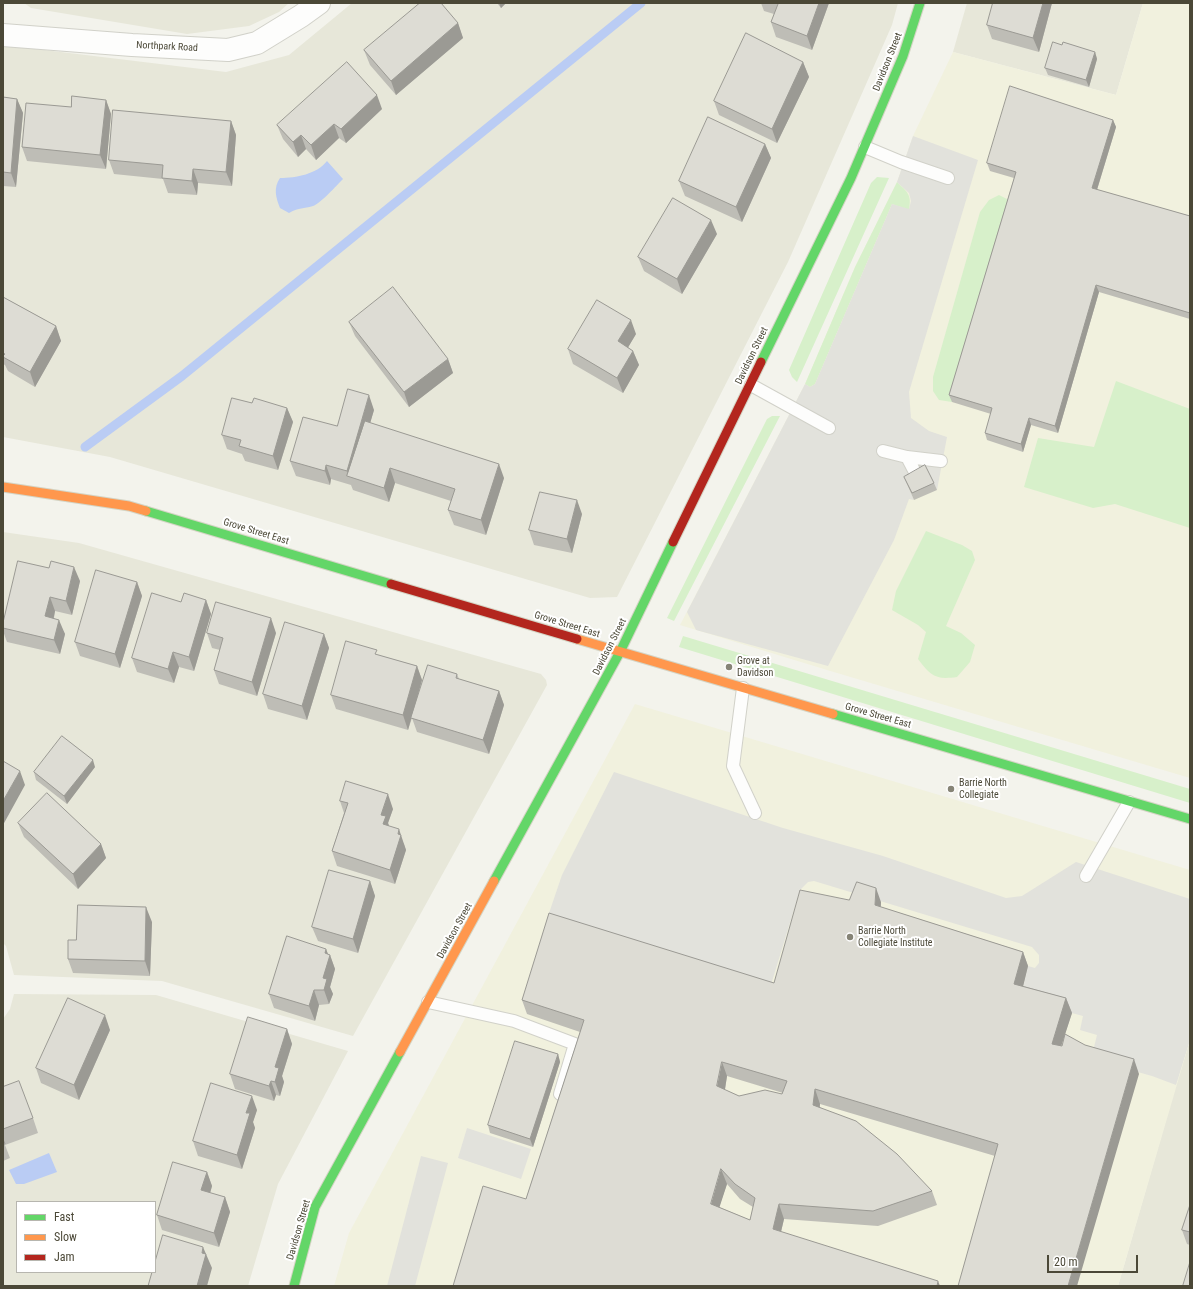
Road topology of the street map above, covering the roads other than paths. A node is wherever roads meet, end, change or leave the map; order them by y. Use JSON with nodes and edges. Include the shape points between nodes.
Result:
{"nodes":[{"id":1,"x":319,"y":3,"type":"edge"},
{"id":2,"x":920,"y":3,"type":"edge"},
{"id":3,"x":3,"y":35,"type":"edge"},
{"id":4,"x":865,"y":147,"type":"junction"},
{"id":5,"x":948,"y":178,"type":"dead end"},
{"id":6,"x":750,"y":385,"type":"junction"},
{"id":7,"x":829,"y":428,"type":"dead end"},
{"id":8,"x":883,"y":451,"type":"dead end"},
{"id":9,"x":907,"y":457,"type":"junction"},
{"id":10,"x":941,"y":461,"type":"dead end"},
{"id":11,"x":918,"y":478,"type":"edge"},
{"id":12,"x":3,"y":487,"type":"edge"},
{"id":13,"x":620,"y":652,"type":"junction"},
{"id":14,"x":743,"y":688,"type":"junction"},
{"id":15,"x":1129,"y":802,"type":"junction"},
{"id":16,"x":755,"y":813,"type":"dead end"},
{"id":17,"x":1190,"y":819,"type":"edge"},
{"id":18,"x":1086,"y":876,"type":"dead end"},
{"id":19,"x":428,"y":1002,"type":"junction"},
{"id":20,"x":557,"y":1104,"type":"edge"},
{"id":21,"x":294,"y":1286,"type":"edge"}],
"edges":[{"from":1,"to":3,"type":"street","name":"Northpark Road","via":[[257,43],[228,50]]},
{"from":2,"to":4,"type":"street","name":"Davidson Street","via":[[903,56]]},
{"from":4,"to":5,"type":"lane"},
{"from":4,"to":6,"type":"street","name":"Davidson Street"},
{"from":6,"to":7,"type":"lane"},
{"from":6,"to":13,"type":"street","name":"Davidson Street"},
{"from":8,"to":9,"type":"lane"},
{"from":9,"to":10,"type":"lane"},
{"from":9,"to":11,"type":"lane"},
{"from":12,"to":13,"type":"street","name":"Grove Street East","via":[[129,506]]},
{"from":13,"to":14,"type":"street","name":"Grove Street East"},
{"from":13,"to":19,"type":"street","name":"Davidson Street"},
{"from":14,"to":15,"type":"street","name":"Grove Street East"},
{"from":14,"to":16,"type":"lane","via":[[733,766]]},
{"from":15,"to":17,"type":"street","name":"Grove Street East"},
{"from":15,"to":18,"type":"lane"},
{"from":19,"to":20,"type":"lane","via":[[514,1021],[575,1044]]},
{"from":19,"to":21,"type":"street","name":"Davidson Street","via":[[315,1207]]}]}
